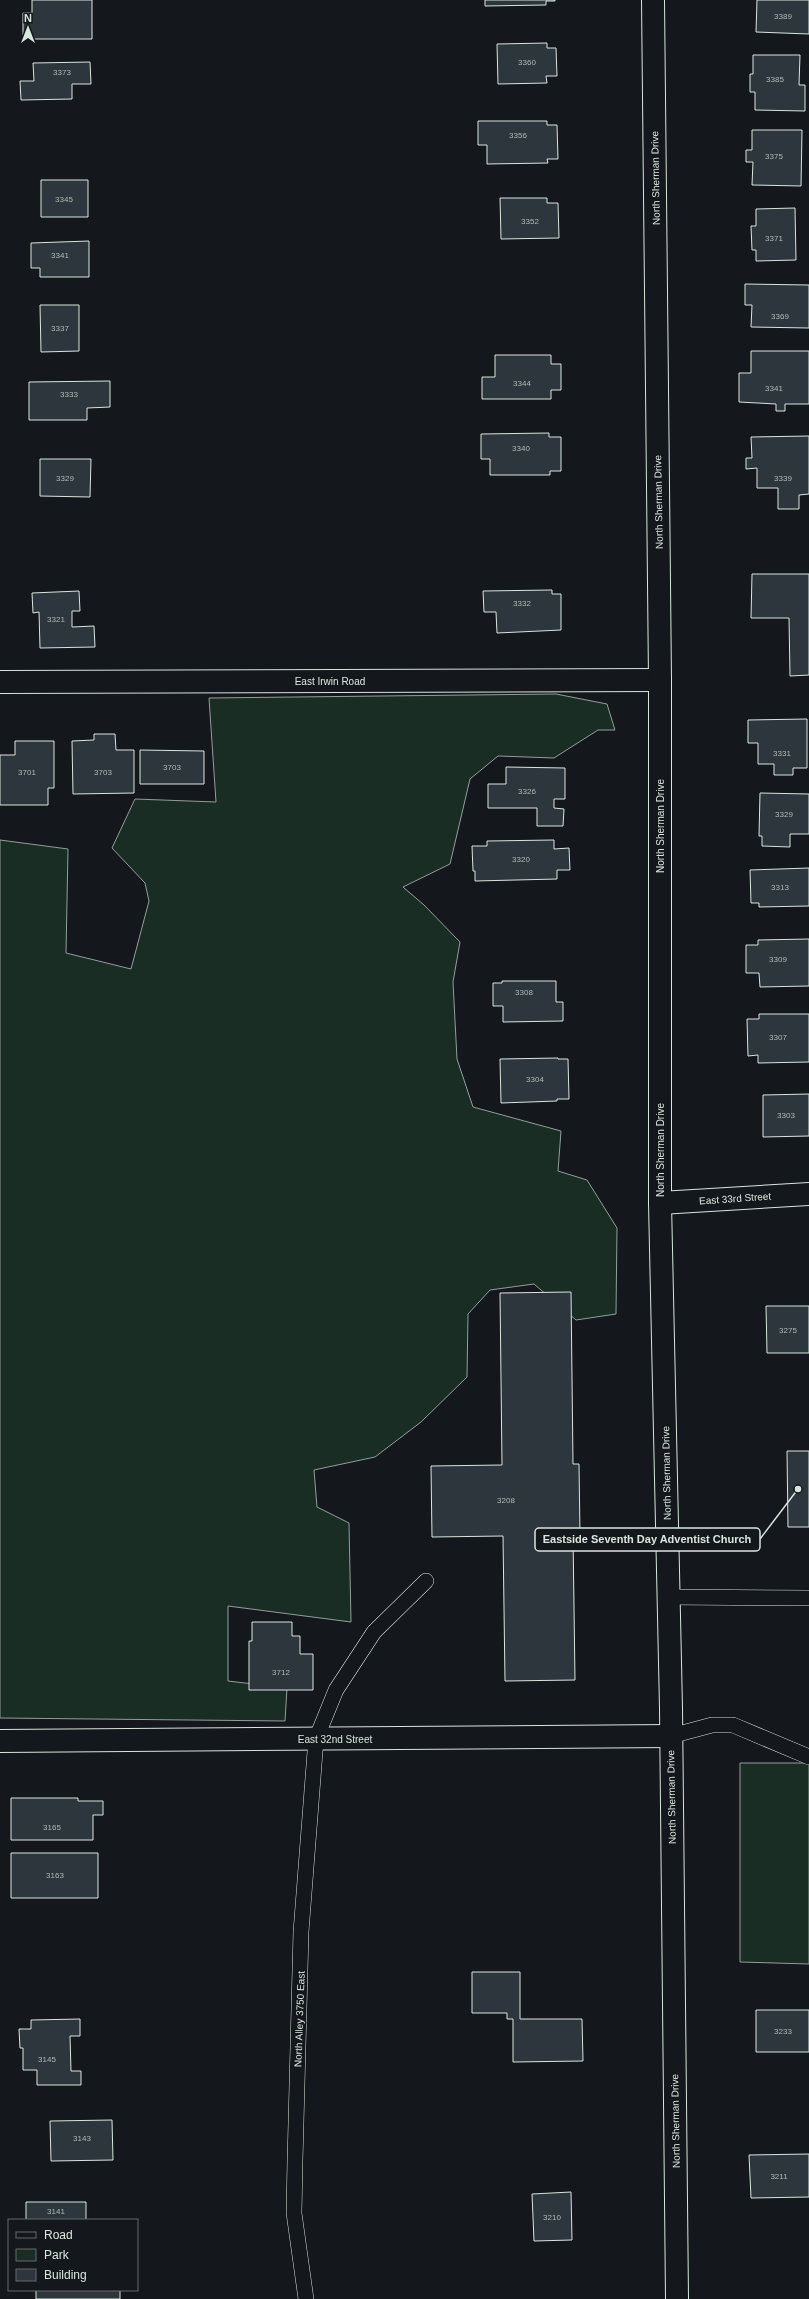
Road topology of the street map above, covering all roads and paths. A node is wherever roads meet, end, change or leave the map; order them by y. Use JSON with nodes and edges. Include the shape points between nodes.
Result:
{"nodes":[{"id":1,"x":653,"y":0,"type":"edge"},
{"id":2,"x":660,"y":680,"type":"junction"},
{"id":3,"x":0,"y":682,"type":"edge"},
{"id":4,"x":809,"y":1194,"type":"edge"},
{"id":5,"x":660,"y":1203,"type":"junction"},
{"id":6,"x":426,"y":1581,"type":"dead end"},
{"id":7,"x":668,"y":1596,"type":"junction"},
{"id":8,"x":809,"y":1598,"type":"edge"},
{"id":9,"x":671,"y":1736,"type":"junction"},
{"id":10,"x":316,"y":1739,"type":"junction"},
{"id":11,"x":0,"y":1741,"type":"edge"},
{"id":12,"x":809,"y":1757,"type":"edge"},
{"id":13,"x":306,"y":2299,"type":"edge"},
{"id":14,"x":677,"y":2299,"type":"edge"}],
"edges":[{"from":1,"to":2,"type":"main road","name":"North Sherman Drive"},
{"from":2,"to":3,"type":"main road","name":"East Irwin Road"},
{"from":2,"to":5,"type":"main road","name":"North Sherman Drive"},
{"from":4,"to":5,"type":"main road","name":"East 33rd Street"},
{"from":5,"to":7,"type":"main road","name":"North Sherman Drive"},
{"from":6,"to":10,"type":"lane","name":"North Alley 3750 East","via":[[374,1632],[336,1690]]},
{"from":7,"to":8,"type":"lane"},
{"from":7,"to":9,"type":"main road","name":"North Sherman Drive"},
{"from":9,"to":10,"type":"main road","name":"East 32nd Street"},
{"from":9,"to":12,"type":"lane","via":[[712,1725],[733,1725]]},
{"from":9,"to":14,"type":"main road","name":"North Sherman Drive"},
{"from":10,"to":11,"type":"main road","name":"East 32nd Street"},
{"from":10,"to":13,"type":"lane","name":"North Alley 3750 East","via":[[301,1932],[294,2176],[294,2214]]}]}
